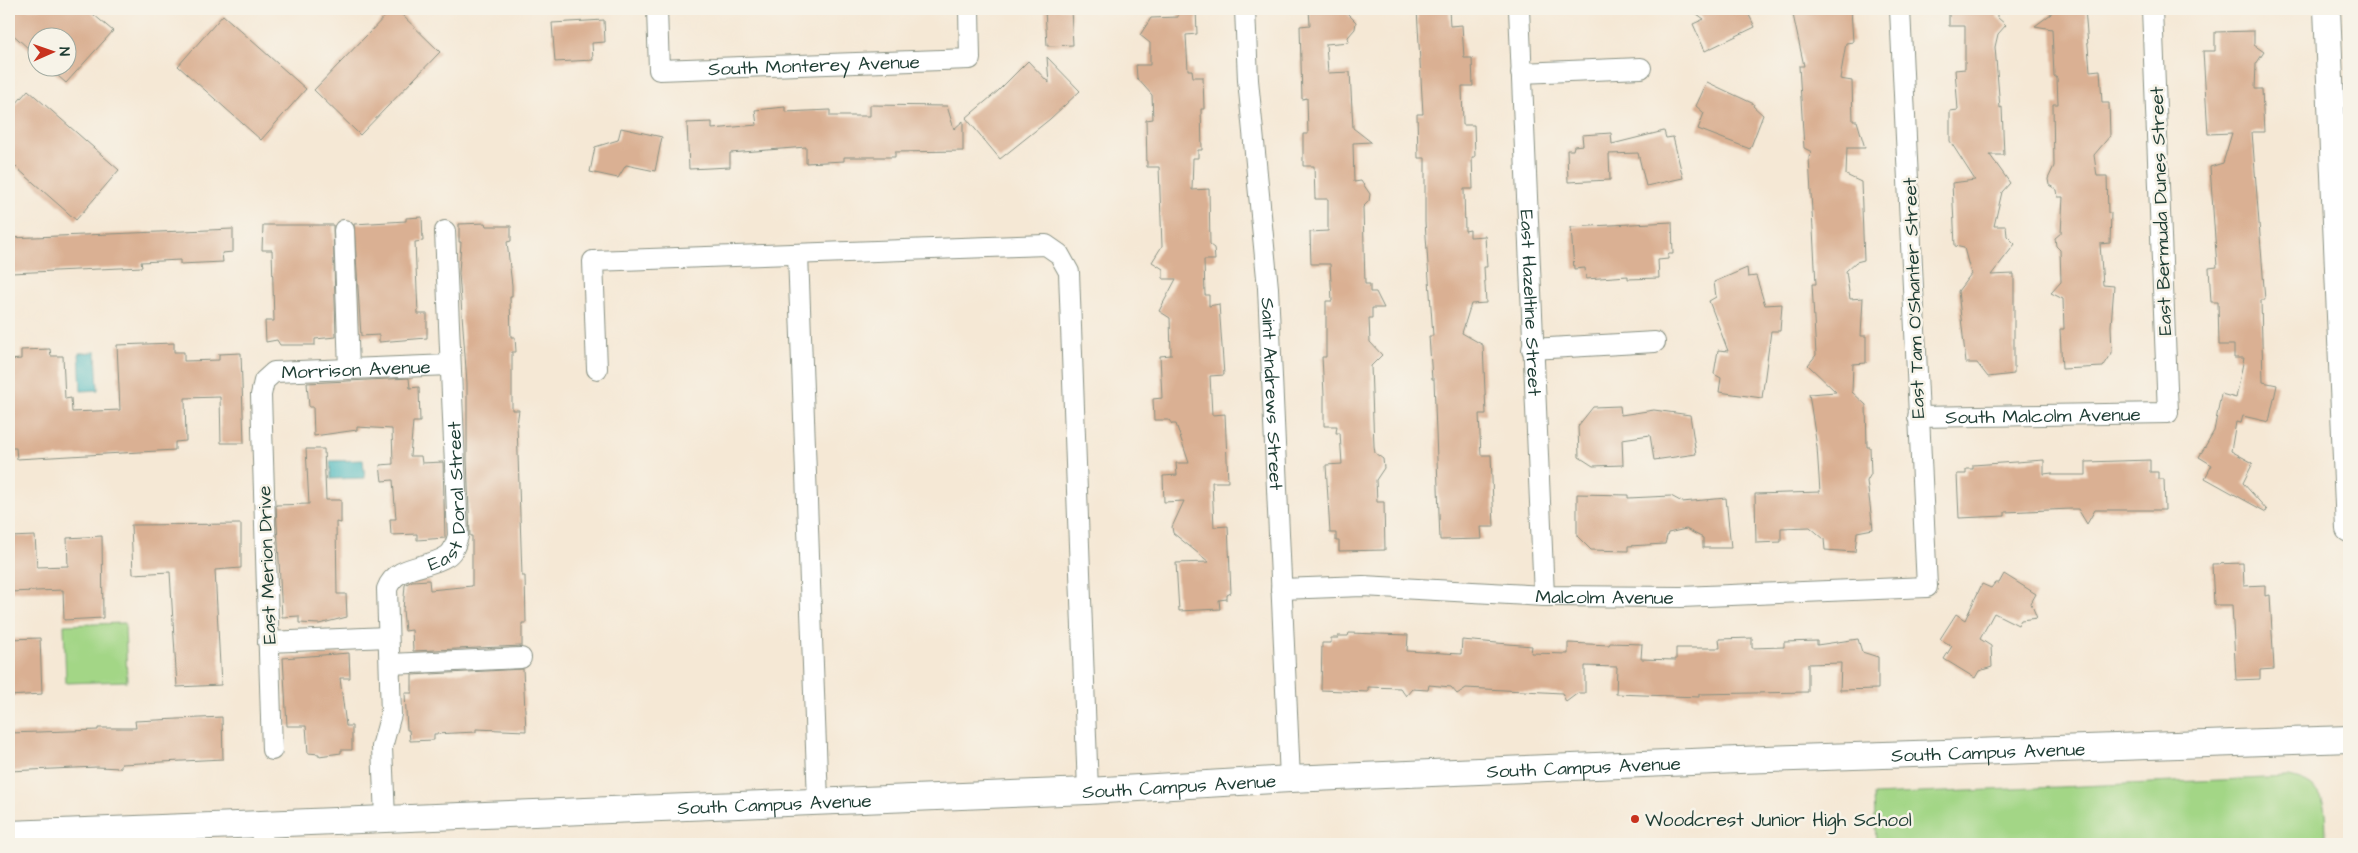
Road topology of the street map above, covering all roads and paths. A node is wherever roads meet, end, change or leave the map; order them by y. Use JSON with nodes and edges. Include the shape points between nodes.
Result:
{"nodes":[{"id":1,"x":657,"y":9,"type":"edge"},
{"id":2,"x":969,"y":9,"type":"edge"},
{"id":3,"x":1245,"y":9,"type":"edge"},
{"id":4,"x":1519,"y":9,"type":"edge"},
{"id":5,"x":1900,"y":9,"type":"edge"},
{"id":6,"x":2152,"y":9,"type":"edge"},
{"id":7,"x":2327,"y":9,"type":"edge"},
{"id":8,"x":1641,"y":68,"type":"dead end"},
{"id":9,"x":1521,"y":73,"type":"junction"},
{"id":10,"x":344,"y":230,"type":"dead end"},
{"id":11,"x":445,"y":231,"type":"dead end"},
{"id":12,"x":2343,"y":244,"type":"edge"},
{"id":13,"x":798,"y":254,"type":"junction"},
{"id":14,"x":1655,"y":342,"type":"dead end"},
{"id":15,"x":1532,"y":349,"type":"junction"},
{"id":16,"x":450,"y":365,"type":"junction"},
{"id":17,"x":350,"y":369,"type":"junction"},
{"id":18,"x":597,"y":369,"type":"dead end"},
{"id":19,"x":264,"y":381,"type":"joint"},
{"id":20,"x":2168,"y":413,"type":"joint"},
{"id":21,"x":1918,"y":417,"type":"junction"},
{"id":22,"x":2349,"y":529,"type":"edge"},
{"id":23,"x":1927,"y":587,"type":"joint"},
{"id":24,"x":1281,"y":589,"type":"junction"},
{"id":25,"x":1544,"y":596,"type":"junction"},
{"id":26,"x":388,"y":637,"type":"junction"},
{"id":27,"x":268,"y":642,"type":"junction"},
{"id":28,"x":521,"y":658,"type":"dead end"},
{"id":29,"x":390,"y":664,"type":"junction"},
{"id":30,"x":2349,"y":739,"type":"edge"},
{"id":31,"x":272,"y":750,"type":"dead end"},
{"id":32,"x":1290,"y":779,"type":"junction"},
{"id":33,"x":1088,"y":791,"type":"junction"},
{"id":34,"x":818,"y":802,"type":"junction"},
{"id":35,"x":386,"y":818,"type":"junction"},
{"id":36,"x":9,"y":834,"type":"edge"},
{"id":37,"x":262,"y":834,"type":"edge"}],
"edges":[{"from":1,"to":2,"type":"street","name":"South Monterey Avenue","via":[[659,70],[970,59]]},
{"from":3,"to":24,"type":"street","name":"Saint Andrews Street","via":[[1248,80],[1268,288]]},
{"from":4,"to":9,"type":"street","name":"East Hazeltine Street"},
{"from":5,"to":21,"type":"street","name":"East Tam O'Shanter Street"},
{"from":6,"to":20,"type":"street","name":"East Bermuda Dunes Street"},
{"from":7,"to":12,"type":"street"},
{"from":8,"to":9,"type":"street"},
{"from":9,"to":15,"type":"street","name":"East Hazeltine Street"},
{"from":10,"to":17,"type":"street"},
{"from":11,"to":16,"type":"street","name":"East Doral Street"},
{"from":12,"to":22,"type":"street"},
{"from":13,"to":18,"type":"street","via":[[593,261]]},
{"from":13,"to":33,"type":"street","via":[[1046,245],[1062,260],[1068,272]]},
{"from":13,"to":34,"type":"street"},
{"from":14,"to":15,"type":"street"},
{"from":15,"to":25,"type":"street","name":"East Hazeltine Street"},
{"from":16,"to":17,"type":"street","name":"Morrison Avenue"},
{"from":16,"to":26,"type":"street","name":"East Doral Street","via":[[458,536],[448,556],[397,574],[390,582],[387,589]]},
{"from":17,"to":19,"type":"street","name":"Morrison Avenue","via":[[274,372]]},
{"from":19,"to":27,"type":"street","name":"East Merion Drive","via":[[261,395]]},
{"from":20,"to":21,"type":"street","name":"South Malcolm Avenue"},
{"from":21,"to":23,"type":"street","name":"East Tam O'Shanter Street"},
{"from":23,"to":25,"type":"street","name":"Malcolm Avenue","via":[[1681,597]]},
{"from":24,"to":25,"type":"street","name":"Malcolm Avenue","via":[[1364,586]]},
{"from":24,"to":32,"type":"street","name":"Saint Andrews Street"},
{"from":26,"to":27,"type":"street"},
{"from":26,"to":29,"type":"street","name":"East Doral Street"},
{"from":27,"to":31,"type":"street","name":"East Merion Drive"},
{"from":28,"to":29,"type":"street"},
{"from":29,"to":35,"type":"street","name":"East Doral Street","via":[[390,714],[382,747]]},
{"from":30,"to":32,"type":"street","name":"South Campus Avenue","via":[[1748,759]]},
{"from":32,"to":33,"type":"street","name":"South Campus Avenue"},
{"from":33,"to":34,"type":"street","name":"South Campus Avenue"},
{"from":34,"to":35,"type":"street","name":"South Campus Avenue"},
{"from":35,"to":37,"type":"street","name":"South Campus Avenue"},
{"from":36,"to":37,"type":"street","name":"South Campus Avenue"}]}
